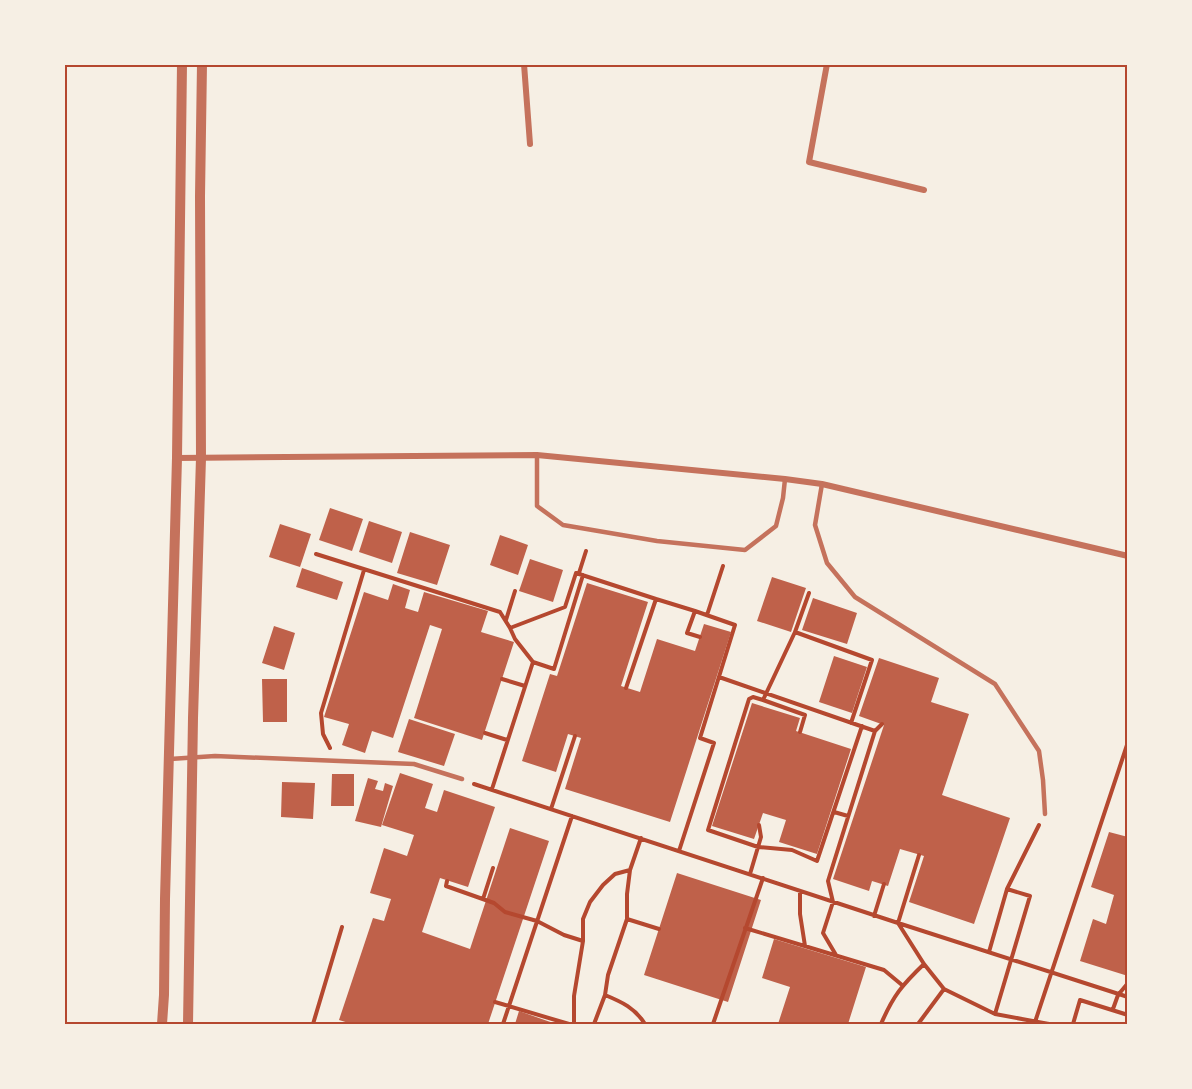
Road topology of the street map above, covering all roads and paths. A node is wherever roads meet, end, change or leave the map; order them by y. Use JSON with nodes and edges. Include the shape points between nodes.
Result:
{"nodes":[{"id":1,"x":182,"y":64,"type":"edge"},
{"id":2,"x":202,"y":64,"type":"edge"},
{"id":3,"x":524,"y":64,"type":"edge"},
{"id":4,"x":827,"y":64,"type":"edge"},
{"id":5,"x":530,"y":144,"type":"dead end"},
{"id":6,"x":924,"y":190,"type":"dead end"},
{"id":7,"x":537,"y":455,"type":"junction"},
{"id":8,"x":177,"y":458,"type":"junction"},
{"id":9,"x":201,"y":458,"type":"junction"},
{"id":10,"x":785,"y":479,"type":"junction"},
{"id":11,"x":822,"y":484,"type":"junction"},
{"id":12,"x":586,"y":551,"type":"dead end"},
{"id":13,"x":316,"y":554,"type":"dead end"},
{"id":14,"x":1128,"y":556,"type":"edge"},
{"id":15,"x":723,"y":566,"type":"dead end"},
{"id":16,"x":364,"y":570,"type":"junction"},
{"id":17,"x":581,"y":575,"type":"junction"},
{"id":18,"x":515,"y":591,"type":"dead end"},
{"id":19,"x":809,"y":593,"type":"dead end"},
{"id":20,"x":656,"y":599,"type":"junction"},
{"id":21,"x":695,"y":611,"type":"junction"},
{"id":22,"x":707,"y":615,"type":"junction"},
{"id":23,"x":506,"y":621,"type":"junction"},
{"id":24,"x":510,"y":628,"type":"junction"},
{"id":25,"x":795,"y":632,"type":"junction"},
{"id":26,"x":700,"y":637,"type":"dead end"},
{"id":27,"x":533,"y":662,"type":"junction"},
{"id":28,"x":719,"y":677,"type":"junction"},
{"id":29,"x":502,"y":679,"type":"dead end"},
{"id":30,"x":525,"y":686,"type":"junction"},
{"id":31,"x":627,"y":688,"type":"dead end"},
{"id":32,"x":766,"y":693,"type":"junction"},
{"id":33,"x":763,"y":700,"type":"junction"},
{"id":34,"x":851,"y":723,"type":"junction"},
{"id":35,"x":882,"y":724,"type":"dead end"},
{"id":36,"x":862,"y":726,"type":"junction"},
{"id":37,"x":800,"y":732,"type":"dead end"},
{"id":38,"x":875,"y":732,"type":"junction"},
{"id":39,"x":485,"y":733,"type":"dead end"},
{"id":40,"x":575,"y":736,"type":"dead end"},
{"id":41,"x":507,"y":740,"type":"junction"},
{"id":42,"x":1128,"y":742,"type":"edge"},
{"id":43,"x":192,"y":758,"type":"junction"},
{"id":44,"x":169,"y":759,"type":"junction"},
{"id":45,"x":338,"y":762,"type":"junction"},
{"id":46,"x":462,"y":779,"type":"joint"},
{"id":47,"x":492,"y":790,"type":"junction"},
{"id":48,"x":551,"y":809,"type":"junction"},
{"id":49,"x":834,"y":812,"type":"junction"},
{"id":50,"x":1045,"y":814,"type":"joint"},
{"id":51,"x":572,"y":816,"type":"junction"},
{"id":52,"x":848,"y":816,"type":"junction"},
{"id":53,"x":759,"y":825,"type":"dead end"},
{"id":54,"x":641,"y":838,"type":"junction"},
{"id":55,"x":758,"y":847,"type":"junction"},
{"id":56,"x":680,"y":851,"type":"junction"},
{"id":57,"x":919,"y":855,"type":"dead end"},
{"id":58,"x":493,"y":868,"type":"dead end"},
{"id":59,"x":630,"y":870,"type":"junction"},
{"id":60,"x":750,"y":874,"type":"junction"},
{"id":61,"x":763,"y":878,"type":"junction"},
{"id":62,"x":447,"y":880,"type":"dead end"},
{"id":63,"x":884,"y":884,"type":"dead end"},
{"id":64,"x":1007,"y":889,"type":"junction"},
{"id":65,"x":800,"y":891,"type":"junction"},
{"id":66,"x":483,"y":899,"type":"junction"},
{"id":67,"x":833,"y":902,"type":"junction"},
{"id":68,"x":874,"y":916,"type":"junction"},
{"id":69,"x":627,"y":919,"type":"junction"},
{"id":70,"x":537,"y":921,"type":"junction"},
{"id":71,"x":898,"y":923,"type":"junction"},
{"id":72,"x":342,"y":927,"type":"dead end"},
{"id":73,"x":746,"y":928,"type":"junction"},
{"id":74,"x":659,"y":929,"type":"dead end"},
{"id":75,"x":583,"y":941,"type":"junction"},
{"id":76,"x":805,"y":946,"type":"junction"},
{"id":77,"x":988,"y":952,"type":"junction"},
{"id":78,"x":836,"y":955,"type":"junction"},
{"id":79,"x":1012,"y":961,"type":"junction"},
{"id":80,"x":924,"y":964,"type":"junction"},
{"id":81,"x":1052,"y":974,"type":"junction"},
{"id":82,"x":1128,"y":983,"type":"edge"},
{"id":83,"x":902,"y":985,"type":"junction"},
{"id":84,"x":944,"y":989,"type":"junction"},
{"id":85,"x":605,"y":995,"type":"junction"},
{"id":86,"x":1118,"y":995,"type":"junction"},
{"id":87,"x":1128,"y":997,"type":"edge"},
{"id":88,"x":495,"y":1002,"type":"dead end"},
{"id":89,"x":509,"y":1006,"type":"junction"},
{"id":90,"x":1113,"y":1010,"type":"junction"},
{"id":91,"x":995,"y":1014,"type":"junction"},
{"id":92,"x":1128,"y":1015,"type":"edge"},
{"id":93,"x":1036,"y":1023,"type":"edge"},
{"id":94,"x":162,"y":1024,"type":"edge"},
{"id":95,"x":188,"y":1024,"type":"edge"},
{"id":96,"x":313,"y":1024,"type":"edge"},
{"id":97,"x":503,"y":1024,"type":"edge"},
{"id":98,"x":571,"y":1024,"type":"edge"},
{"id":99,"x":594,"y":1024,"type":"edge"},
{"id":100,"x":645,"y":1024,"type":"edge"},
{"id":101,"x":713,"y":1024,"type":"edge"},
{"id":102,"x":881,"y":1024,"type":"edge"},
{"id":103,"x":918,"y":1024,"type":"edge"},
{"id":104,"x":1049,"y":1024,"type":"edge"},
{"id":105,"x":1072,"y":1024,"type":"edge"}],
"edges":[{"from":1,"to":8,"type":"street"},
{"from":2,"to":9,"type":"street"},
{"from":3,"to":5,"type":"street"},
{"from":4,"to":6,"type":"street","via":[[809,162]]},
{"from":7,"to":9,"type":"street"},
{"from":7,"to":10,"type":"street"},
{"from":7,"to":10,"type":"lane","via":[[537,506],[563,525],[690,545],[745,550],[776,526]]},
{"from":8,"to":9,"type":"street"},
{"from":8,"to":44,"type":"street"},
{"from":9,"to":43,"type":"street"},
{"from":10,"to":11,"type":"street"},
{"from":11,"to":14,"type":"street"},
{"from":11,"to":50,"type":"lane","via":[[815,525],[827,562],[855,597],[995,684],[1039,751]]},
{"from":12,"to":17,"type":"path"},
{"from":13,"to":16,"type":"path"},
{"from":15,"to":22,"type":"path"},
{"from":16,"to":23,"type":"path","via":[[500,612]]},
{"from":16,"to":45,"type":"path","via":[[321,713],[322,734]]},
{"from":17,"to":20,"type":"path"},
{"from":17,"to":24,"type":"path","via":[[576,573],[565,607]]},
{"from":17,"to":27,"type":"path","via":[[554,669]]},
{"from":18,"to":23,"type":"path"},
{"from":19,"to":25,"type":"path"},
{"from":20,"to":21,"type":"path"},
{"from":20,"to":31,"type":"path"},
{"from":21,"to":22,"type":"path"},
{"from":21,"to":26,"type":"path","via":[[687,633]]},
{"from":22,"to":28,"type":"path","via":[[735,625]]},
{"from":23,"to":24,"type":"path"},
{"from":24,"to":27,"type":"path"},
{"from":25,"to":32,"type":"path"},
{"from":25,"to":34,"type":"path","via":[[872,660]]},
{"from":27,"to":30,"type":"path"},
{"from":28,"to":32,"type":"path"},
{"from":28,"to":56,"type":"path","via":[[700,738],[714,743]]},
{"from":29,"to":30,"type":"path"},
{"from":30,"to":41,"type":"path"},
{"from":32,"to":33,"type":"path"},
{"from":32,"to":34,"type":"path"},
{"from":33,"to":37,"type":"path","via":[[805,715]]},
{"from":33,"to":55,"type":"path","via":[[749,699],[708,830]]},
{"from":34,"to":36,"type":"path"},
{"from":35,"to":38,"type":"path"},
{"from":36,"to":38,"type":"path"},
{"from":36,"to":49,"type":"path"},
{"from":38,"to":52,"type":"path"},
{"from":39,"to":41,"type":"path"},
{"from":40,"to":48,"type":"path"},
{"from":41,"to":47,"type":"path"},
{"from":42,"to":81,"type":"path"},
{"from":43,"to":44,"type":"lane"},
{"from":43,"to":45,"type":"lane"},
{"from":43,"to":95,"type":"street"},
{"from":44,"to":94,"type":"street"},
{"from":45,"to":46,"type":"lane","via":[[414,764]]},
{"from":46,"to":47,"type":"path"},
{"from":47,"to":48,"type":"path"},
{"from":48,"to":51,"type":"path"},
{"from":49,"to":52,"type":"path"},
{"from":49,"to":55,"type":"path","via":[[817,861],[792,850]]},
{"from":50,"to":64,"type":"path"},
{"from":51,"to":54,"type":"path"},
{"from":51,"to":70,"type":"path"},
{"from":52,"to":67,"type":"path","via":[[828,881]]},
{"from":53,"to":55,"type":"path"},
{"from":54,"to":56,"type":"path"},
{"from":54,"to":59,"type":"path"},
{"from":55,"to":60,"type":"path"},
{"from":56,"to":60,"type":"path"},
{"from":57,"to":71,"type":"path"},
{"from":58,"to":66,"type":"path"},
{"from":59,"to":69,"type":"path"},
{"from":59,"to":75,"type":"path","via":[[615,874],[590,902],[583,919]]},
{"from":60,"to":61,"type":"path"},
{"from":61,"to":65,"type":"path"},
{"from":61,"to":73,"type":"path"},
{"from":62,"to":66,"type":"path","via":[[446,886]]},
{"from":63,"to":68,"type":"path"},
{"from":64,"to":77,"type":"path"},
{"from":64,"to":79,"type":"path","via":[[1030,896]]},
{"from":65,"to":67,"type":"path"},
{"from":65,"to":76,"type":"path"},
{"from":66,"to":70,"type":"path","via":[[505,912]]},
{"from":67,"to":68,"type":"path"},
{"from":67,"to":78,"type":"path","via":[[824,933]]},
{"from":68,"to":71,"type":"path"},
{"from":69,"to":74,"type":"path"},
{"from":69,"to":85,"type":"path"},
{"from":70,"to":75,"type":"path"},
{"from":70,"to":89,"type":"path"},
{"from":71,"to":77,"type":"path"},
{"from":71,"to":80,"type":"path"},
{"from":72,"to":96,"type":"path"},
{"from":73,"to":76,"type":"path"},
{"from":73,"to":101,"type":"path"},
{"from":75,"to":98,"type":"path"},
{"from":76,"to":78,"type":"path"},
{"from":77,"to":79,"type":"path"},
{"from":78,"to":83,"type":"path","via":[[884,970]]},
{"from":79,"to":81,"type":"path"},
{"from":79,"to":91,"type":"path"},
{"from":80,"to":83,"type":"path"},
{"from":80,"to":84,"type":"path"},
{"from":81,"to":86,"type":"path"},
{"from":81,"to":93,"type":"path"},
{"from":82,"to":86,"type":"path"},
{"from":83,"to":102,"type":"path"},
{"from":84,"to":91,"type":"path"},
{"from":84,"to":103,"type":"path"},
{"from":85,"to":99,"type":"path"},
{"from":85,"to":100,"type":"path","via":[[625,1003]]},
{"from":86,"to":87,"type":"path"},
{"from":86,"to":90,"type":"path"},
{"from":88,"to":89,"type":"path"},
{"from":89,"to":97,"type":"path"},
{"from":89,"to":98,"type":"path"},
{"from":90,"to":92,"type":"path"},
{"from":90,"to":105,"type":"path","via":[[1080,1000]]},
{"from":91,"to":93,"type":"path"},
{"from":93,"to":104,"type":"path"}]}
